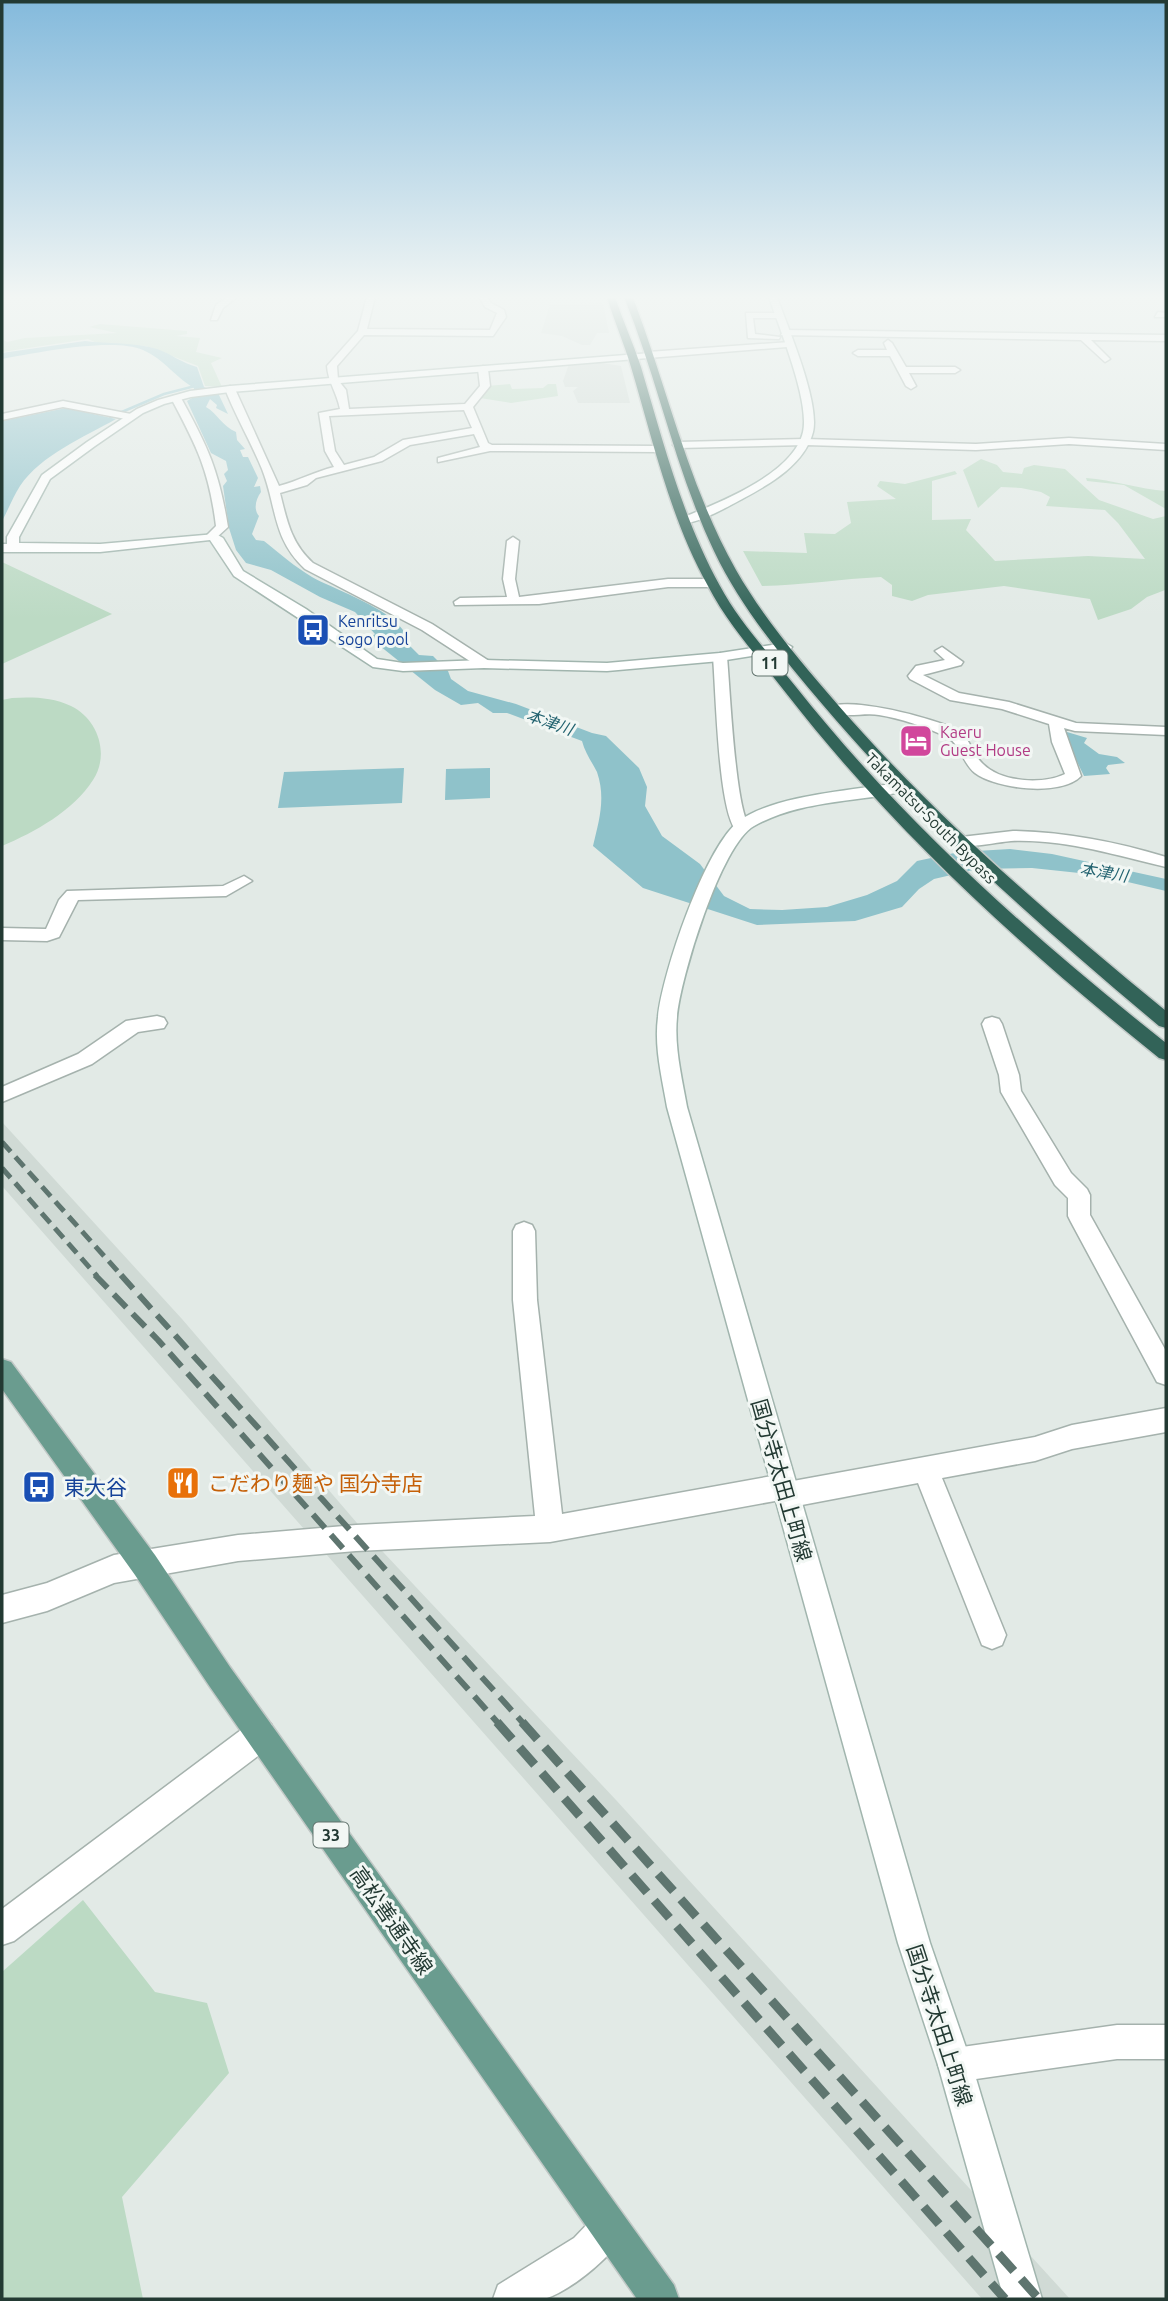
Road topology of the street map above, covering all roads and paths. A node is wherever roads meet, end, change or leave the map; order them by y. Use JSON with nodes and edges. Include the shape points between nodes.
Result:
{"nodes":[{"id":1,"x":61,"y":404,"type":"edge"},
{"id":2,"x":65,"y":404,"type":"edge"},
{"id":3,"x":156,"y":404,"type":"edge"},
{"id":4,"x":182,"y":404,"type":"edge"},
{"id":5,"x":234,"y":404,"type":"edge"},
{"id":6,"x":344,"y":404,"type":"edge"},
{"id":7,"x":470,"y":404,"type":"edge"},
{"id":8,"x":646,"y":404,"type":"edge"},
{"id":9,"x":665,"y":404,"type":"edge"},
{"id":10,"x":805,"y":404,"type":"edge"},
{"id":11,"x":468,"y":407,"type":"junction"},
{"id":12,"x":345,"y":412,"type":"junction"},
{"id":13,"x":2,"y":417,"type":"edge"},
{"id":14,"x":128,"y":420,"type":"junction"},
{"id":15,"x":147,"y":425,"type":"dead end"},
{"id":16,"x":477,"y":430,"type":"junction"},
{"id":17,"x":803,"y":443,"type":"junction"},
{"id":18,"x":678,"y":445,"type":"junction"},
{"id":19,"x":1166,"y":447,"type":"edge"},
{"id":20,"x":490,"y":448,"type":"junction"},
{"id":21,"x":658,"y":449,"type":"junction"},
{"id":22,"x":442,"y":460,"type":"dead end"},
{"id":23,"x":341,"y":469,"type":"junction"},
{"id":24,"x":274,"y":491,"type":"junction"},
{"id":25,"x":702,"y":514,"type":"junction"},
{"id":26,"x":683,"y":522,"type":"junction"},
{"id":27,"x":212,"y":536,"type":"junction"},
{"id":28,"x":513,"y":541,"type":"dead end"},
{"id":29,"x":7,"y":547,"type":"edge"},
{"id":30,"x":712,"y":583,"type":"junction"},
{"id":31,"x":514,"y":601,"type":"junction"},
{"id":32,"x":460,"y":602,"type":"dead end"},
{"id":33,"x":785,"y":648,"type":"junction"},
{"id":34,"x":760,"y":652,"type":"junction"},
{"id":35,"x":942,"y":652,"type":"dead end"},
{"id":36,"x":720,"y":657,"type":"junction"},
{"id":37,"x":484,"y":664,"type":"junction"},
{"id":38,"x":955,"y":697,"type":"junction"},
{"id":39,"x":834,"y":709,"type":"junction"},
{"id":40,"x":1057,"y":722,"type":"junction"},
{"id":41,"x":1166,"y":731,"type":"edge"},
{"id":42,"x":952,"y":733,"type":"junction"},
{"id":43,"x":904,"y":787,"type":"junction"},
{"id":44,"x":876,"y":793,"type":"junction"},
{"id":45,"x":741,"y":826,"type":"junction"},
{"id":46,"x":961,"y":842,"type":"junction"},
{"id":47,"x":1166,"y":862,"type":"edge"},
{"id":48,"x":244,"y":881,"type":"dead end"},
{"id":49,"x":2,"y":934,"type":"edge"},
{"id":50,"x":1166,"y":1021,"type":"edge"},
{"id":51,"x":157,"y":1023,"type":"dead end"},
{"id":52,"x":992,"y":1024,"type":"dead end"},
{"id":53,"x":1166,"y":1053,"type":"edge"},
{"id":54,"x":2,"y":1095,"type":"edge"},
{"id":55,"x":524,"y":1231,"type":"dead end"},
{"id":56,"x":2,"y":1370,"type":"edge"},
{"id":57,"x":1166,"y":1374,"type":"edge"},
{"id":58,"x":1166,"y":1419,"type":"edge"},
{"id":59,"x":926,"y":1470,"type":"junction"},
{"id":60,"x":785,"y":1491,"type":"junction"},
{"id":61,"x":550,"y":1529,"type":"junction"},
{"id":62,"x":145,"y":1565,"type":"junction"},
{"id":63,"x":2,"y":1609,"type":"edge"},
{"id":64,"x":992,"y":1635,"type":"dead end"},
{"id":65,"x":260,"y":1735,"type":"junction"},
{"id":66,"x":2,"y":1929,"type":"edge"},
{"id":67,"x":1166,"y":2042,"type":"edge"},
{"id":68,"x":955,"y":2065,"type":"junction"},
{"id":69,"x":609,"y":2228,"type":"junction"},
{"id":70,"x":512,"y":2299,"type":"edge"},
{"id":71,"x":660,"y":2299,"type":"edge"},
{"id":72,"x":1023,"y":2299,"type":"edge"}],
"edges":[{"from":1,"to":13,"type":"street"},
{"from":2,"to":14,"type":"street"},
{"from":3,"to":14,"type":"street"},
{"from":4,"to":27,"type":"street","via":[[216,485],[222,527]]},
{"from":5,"to":24,"type":"street"},
{"from":6,"to":12,"type":"street"},
{"from":7,"to":11,"type":"street"},
{"from":8,"to":21,"type":"highway","name":"Takamatsu-South Bypass","number":"11"},
{"from":9,"to":18,"type":"highway","name":"Takamatsu-South Bypass","number":"11"},
{"from":10,"to":17,"type":"street","via":[[808,428]]},
{"from":11,"to":12,"type":"street","via":[[396,416]]},
{"from":11,"to":16,"type":"street"},
{"from":12,"to":23,"type":"street","via":[[324,413],[330,451]]},
{"from":14,"to":15,"type":"street"},
{"from":14,"to":29,"type":"street","via":[[46,477]]},
{"from":16,"to":20,"type":"street"},
{"from":16,"to":23,"type":"street","via":[[403,438],[378,459]]},
{"from":17,"to":18,"type":"street"},
{"from":17,"to":19,"type":"street","via":[[976,446],[1069,441]]},
{"from":17,"to":25,"type":"street","via":[[797,456],[782,469]]},
{"from":18,"to":25,"type":"highway","name":"Takamatsu-South Bypass","number":"11"},
{"from":20,"to":21,"type":"street"},
{"from":20,"to":22,"type":"street"},
{"from":21,"to":26,"type":"highway","name":"Takamatsu-South Bypass","number":"11"},
{"from":23,"to":24,"type":"street"},
{"from":24,"to":37,"type":"street","via":[[279,520],[295,555],[427,627]]},
{"from":25,"to":26,"type":"street"},
{"from":25,"to":33,"type":"highway","name":"Takamatsu-South Bypass","number":"11","via":[[746,596]]},
{"from":26,"to":30,"type":"highway","name":"Takamatsu-South Bypass","number":"11"},
{"from":27,"to":29,"type":"street","via":[[100,548]]},
{"from":27,"to":37,"type":"street","via":[[238,573],[373,663],[403,667]]},
{"from":28,"to":31,"type":"street","via":[[509,579]]},
{"from":30,"to":31,"type":"street","via":[[668,583]]},
{"from":30,"to":34,"type":"highway","name":"Takamatsu-South Bypass","number":"11"},
{"from":31,"to":32,"type":"street"},
{"from":33,"to":34,"type":"street"},
{"from":33,"to":39,"type":"highway","name":"Takamatsu-South Bypass","number":"11"},
{"from":34,"to":36,"type":"street"},
{"from":34,"to":44,"type":"highway","name":"Takamatsu-South Bypass","number":"11"},
{"from":35,"to":38,"type":"street","via":[[956,663],[922,669],[915,676]]},
{"from":36,"to":37,"type":"street","via":[[607,667]]},
{"from":36,"to":45,"type":"street","via":[[731,783]]},
{"from":38,"to":40,"type":"street","via":[[1004,705]]},
{"from":38,"to":42,"type":"street"},
{"from":39,"to":42,"type":"street","via":[[878,710]]},
{"from":39,"to":43,"type":"highway","name":"Takamatsu-South Bypass","number":"11"},
{"from":40,"to":41,"type":"street","via":[[1094,729]]},
{"from":40,"to":42,"type":"street","via":[[1055,729],[1073,776],[1063,783],[1005,781],[985,773]]},
{"from":43,"to":44,"type":"street"},
{"from":43,"to":46,"type":"highway","name":"Takamatsu-South Bypass","number":"11"},
{"from":44,"to":45,"type":"street","via":[[777,811]]},
{"from":44,"to":53,"type":"highway","name":"Takamatsu-South Bypass","number":"11","via":[[1063,970]]},
{"from":45,"to":60,"type":"street","name":"国分寺太田上町線","via":[[719,859],[676,972],[667,1016],[669,1058],[677,1107]]},
{"from":46,"to":47,"type":"street","via":[[1031,834],[1111,846]]},
{"from":46,"to":50,"type":"highway","name":"Takamatsu-South Bypass","number":"11","via":[[1021,901]]},
{"from":48,"to":49,"type":"street","via":[[226,891],[74,895],[52,933]]},
{"from":51,"to":54,"type":"street","via":[[133,1026],[85,1059]]},
{"from":52,"to":57,"type":"street","via":[[1011,1092],[1063,1179],[1079,1195],[1079,1216]]},
{"from":55,"to":61,"type":"street","via":[[525,1300]]},
{"from":56,"to":62,"type":"main road","name":"高松善通寺線","number":"33"},
{"from":58,"to":59,"type":"street"},
{"from":59,"to":60,"type":"street"},
{"from":59,"to":64,"type":"street"},
{"from":60,"to":61,"type":"street"},
{"from":60,"to":68,"type":"street","name":"国分寺太田上町線","via":[[914,1943]]},
{"from":61,"to":62,"type":"street","via":[[334,1539],[238,1548]]},
{"from":62,"to":63,"type":"street","via":[[114,1569],[47,1597]]},
{"from":62,"to":65,"type":"main road","name":"高松善通寺線","number":"33"},
{"from":65,"to":66,"type":"street"},
{"from":65,"to":69,"type":"main road","name":"高松善通寺線","number":"33"},
{"from":67,"to":68,"type":"street","via":[[1117,2042]]},
{"from":68,"to":72,"type":"street","name":"国分寺太田上町線"},
{"from":69,"to":70,"type":"street","via":[[587,2251]]},
{"from":69,"to":71,"type":"main road","name":"高松善通寺線","number":"33"}]}
